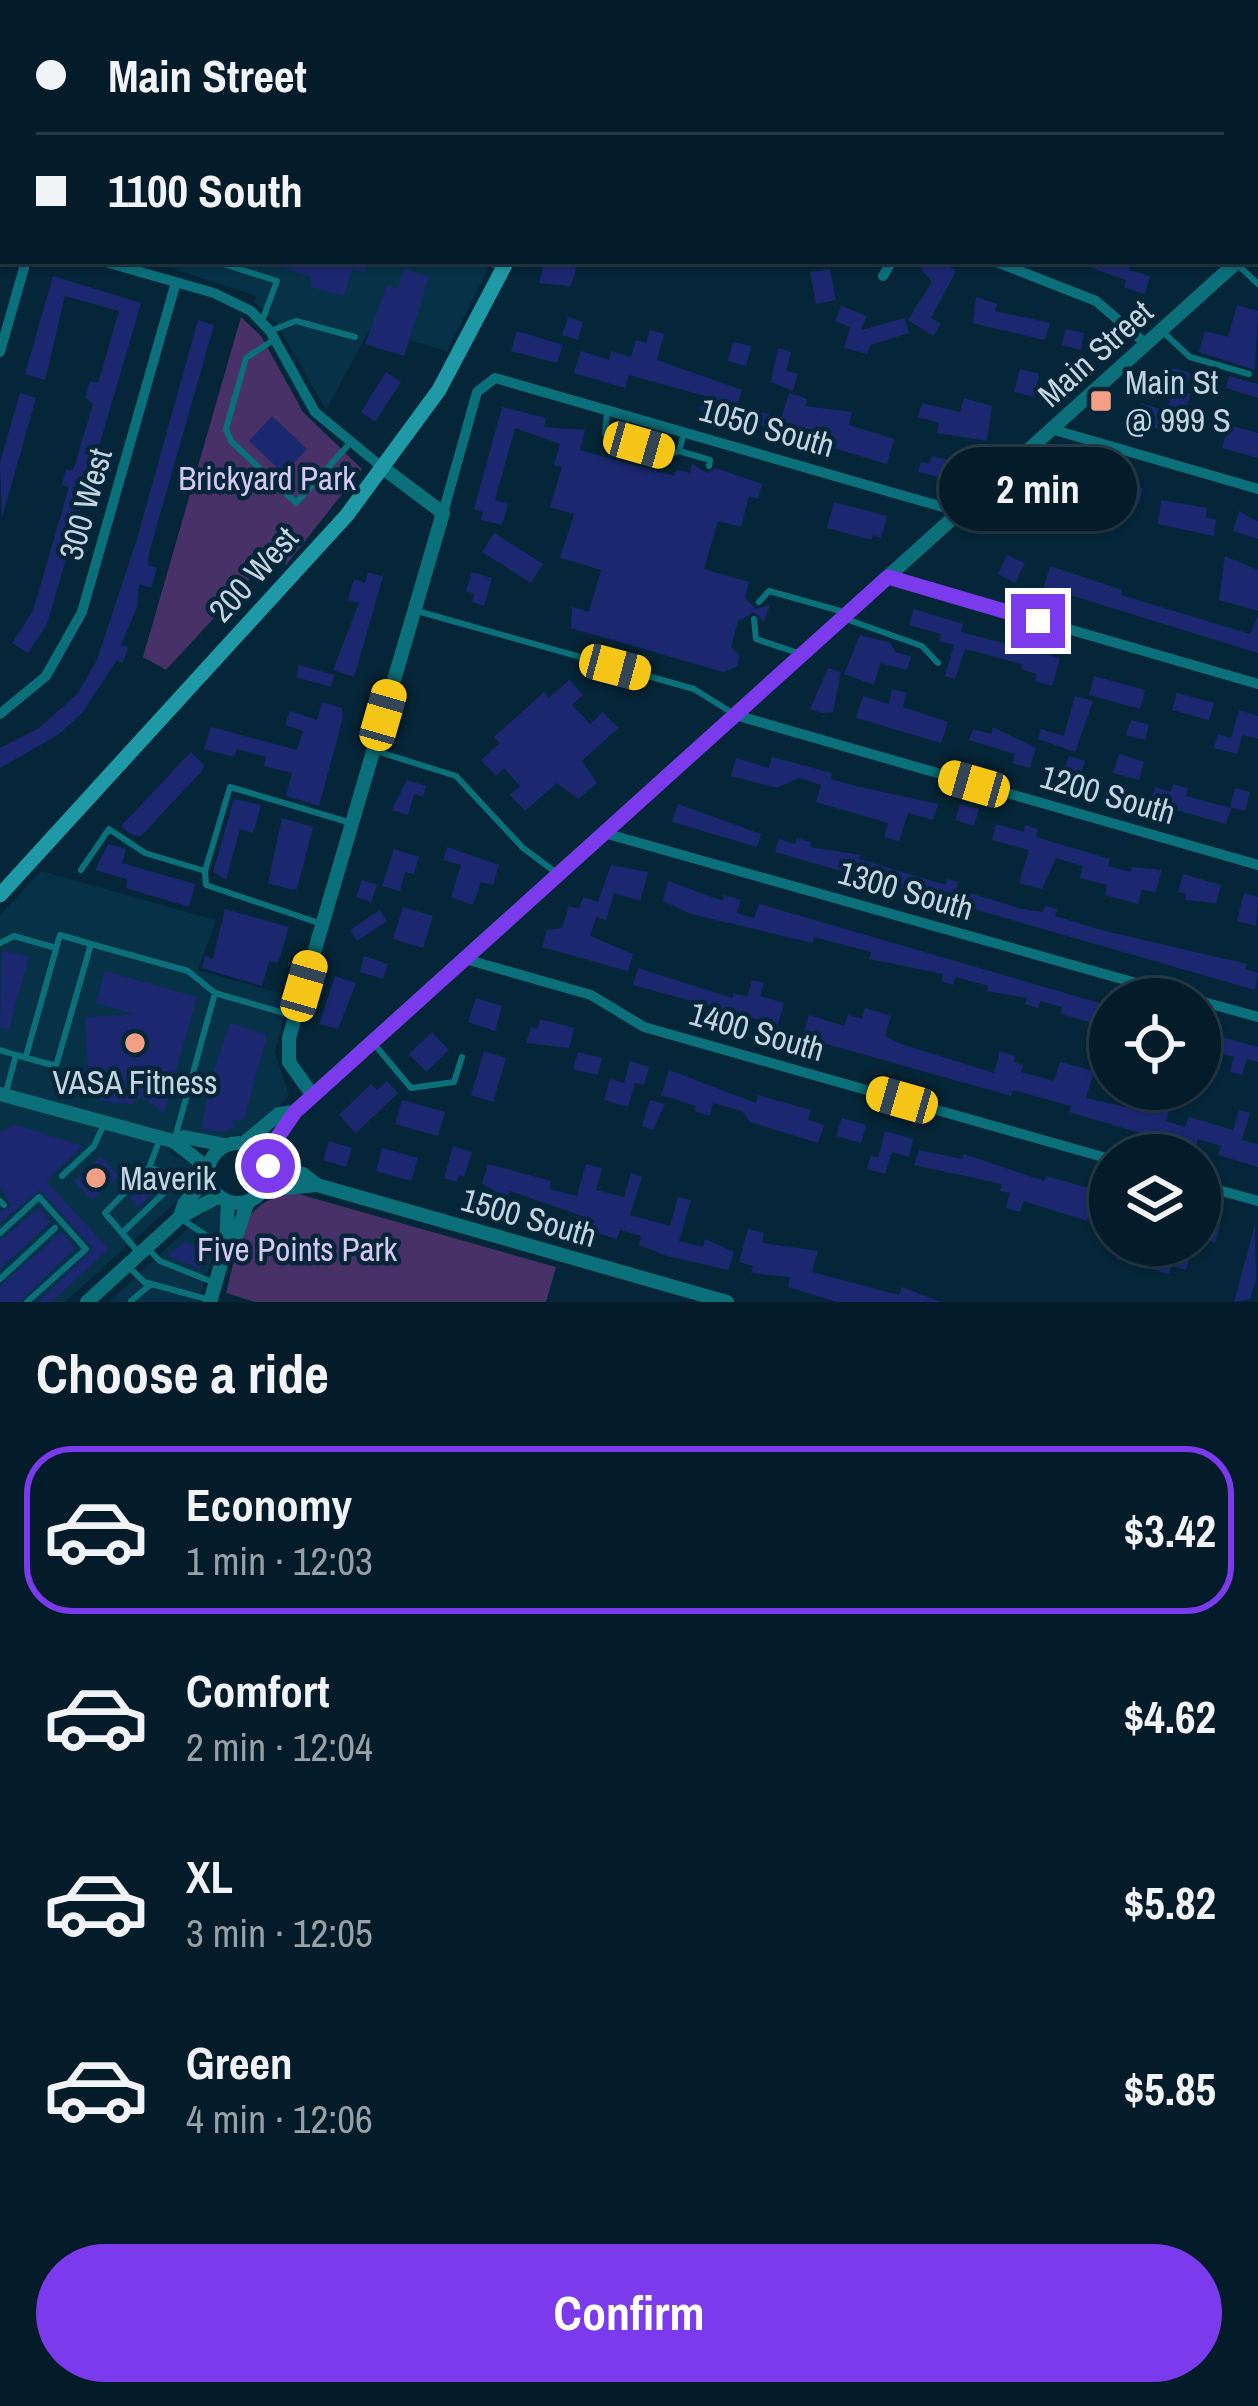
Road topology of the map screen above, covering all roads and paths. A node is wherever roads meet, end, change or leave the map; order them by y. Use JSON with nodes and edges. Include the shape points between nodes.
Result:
{"nodes":[{"id":1,"x":25,"y":264,"type":"edge"},
{"id":2,"x":113,"y":264,"type":"edge"},
{"id":3,"x":224,"y":264,"type":"edge"},
{"id":4,"x":890,"y":264,"type":"edge"},
{"id":5,"x":1004,"y":264,"type":"edge"},
{"id":6,"x":1234,"y":264,"type":"edge"},
{"id":7,"x":506,"y":265,"type":"edge"},
{"id":8,"x":883,"y":276,"type":"dead end"},
{"id":9,"x":176,"y":282,"type":"junction"},
{"id":10,"x":269,"y":330,"type":"junction"},
{"id":11,"x":1161,"y":330,"type":"junction"},
{"id":12,"x":355,"y":337,"type":"dead end"},
{"id":13,"x":1146,"y":344,"type":"junction"},
{"id":14,"x":0,"y":352,"type":"edge"},
{"id":15,"x":1249,"y":374,"type":"dead end"},
{"id":16,"x":608,"y":409,"type":"junction"},
{"id":17,"x":1052,"y":429,"type":"junction"},
{"id":18,"x":684,"y":431,"type":"junction"},
{"id":19,"x":350,"y":443,"type":"junction"},
{"id":20,"x":679,"y":451,"type":"junction"},
{"id":21,"x":709,"y":466,"type":"dead end"},
{"id":22,"x":383,"y":468,"type":"junction"},
{"id":23,"x":1258,"y":489,"type":"edge"},
{"id":24,"x":960,"y":512,"type":"junction"},
{"id":25,"x":442,"y":513,"type":"junction"},
{"id":26,"x":888,"y":577,"type":"junction"},
{"id":27,"x":759,"y":602,"type":"dead end"},
{"id":28,"x":414,"y":610,"type":"junction"},
{"id":29,"x":845,"y":616,"type":"junction"},
{"id":30,"x":754,"y":620,"type":"dead end"},
{"id":31,"x":802,"y":654,"type":"junction"},
{"id":32,"x":938,"y":663,"type":"dead end"},
{"id":33,"x":1258,"y":684,"type":"edge"},
{"id":34,"x":0,"y":713,"type":"edge"},
{"id":35,"x":735,"y":715,"type":"junction"},
{"id":36,"x":373,"y":750,"type":"junction"},
{"id":37,"x":352,"y":823,"type":"junction"},
{"id":38,"x":604,"y":833,"type":"junction"},
{"id":39,"x":1258,"y":866,"type":"edge"},
{"id":40,"x":81,"y":870,"type":"dead end"},
{"id":41,"x":205,"y":871,"type":"junction"},
{"id":42,"x":558,"y":874,"type":"junction"},
{"id":43,"x":0,"y":895,"type":"edge"},
{"id":44,"x":322,"y":924,"type":"junction"},
{"id":45,"x":0,"y":943,"type":"edge"},
{"id":46,"x":91,"y":944,"type":"junction"},
{"id":47,"x":56,"y":948,"type":"junction"},
{"id":48,"x":465,"y":959,"type":"junction"},
{"id":49,"x":1118,"y":978,"type":"edge"},
{"id":50,"x":215,"y":993,"type":"junction"},
{"id":51,"x":1221,"y":1007,"type":"edge"},
{"id":52,"x":295,"y":1016,"type":"junction"},
{"id":53,"x":1258,"y":1018,"type":"edge"},
{"id":54,"x":372,"y":1042,"type":"junction"},
{"id":55,"x":0,"y":1050,"type":"edge"},
{"id":56,"x":21,"y":1056,"type":"junction"},
{"id":57,"x":462,"y":1057,"type":"dead end"},
{"id":58,"x":2,"y":1095,"type":"edge"},
{"id":59,"x":313,"y":1096,"type":"junction"},
{"id":60,"x":295,"y":1112,"type":"junction"},
{"id":61,"x":104,"y":1124,"type":"junction"},
{"id":62,"x":167,"y":1140,"type":"junction"},
{"id":63,"x":244,"y":1143,"type":"junction"},
{"id":64,"x":225,"y":1145,"type":"junction"},
{"id":65,"x":1089,"y":1154,"type":"edge"},
{"id":66,"x":266,"y":1161,"type":"junction"},
{"id":67,"x":148,"y":1173,"type":"junction"},
{"id":68,"x":208,"y":1173,"type":"junction"},
{"id":69,"x":62,"y":1176,"type":"dead end"},
{"id":70,"x":316,"y":1185,"type":"junction"},
{"id":71,"x":263,"y":1190,"type":"junction"},
{"id":72,"x":1221,"y":1191,"type":"edge"},
{"id":73,"x":223,"y":1199,"type":"junction"},
{"id":74,"x":248,"y":1201,"type":"junction"},
{"id":75,"x":1258,"y":1201,"type":"edge"},
{"id":76,"x":180,"y":1217,"type":"junction"},
{"id":77,"x":55,"y":1228,"type":"dead end"},
{"id":78,"x":122,"y":1232,"type":"junction"},
{"id":79,"x":0,"y":1233,"type":"edge"},
{"id":80,"x":226,"y":1247,"type":"junction"},
{"id":81,"x":143,"y":1250,"type":"junction"},
{"id":82,"x":127,"y":1265,"type":"junction"},
{"id":83,"x":0,"y":1280,"type":"edge"},
{"id":84,"x":215,"y":1283,"type":"junction"},
{"id":85,"x":151,"y":1284,"type":"junction"},
{"id":86,"x":131,"y":1300,"type":"edge"},
{"id":87,"x":210,"y":1301,"type":"edge"},
{"id":88,"x":27,"y":1302,"type":"edge"},
{"id":89,"x":87,"y":1302,"type":"edge"},
{"id":90,"x":727,"y":1302,"type":"edge"}],
"edges":[{"from":1,"to":14,"type":"street"},
{"from":2,"to":9,"type":"street"},
{"from":3,"to":10,"type":"lane","via":[[277,280]]},
{"from":4,"to":8,"type":"street"},
{"from":5,"to":13,"type":"street","via":[[1096,301]]},
{"from":6,"to":11,"type":"street","name":"Main Street"},
{"from":7,"to":22,"type":"main road","name":"200 West","via":[[439,390]]},
{"from":9,"to":10,"type":"street","via":[[227,297]]},
{"from":9,"to":34,"type":"street","name":"300 West","via":[[82,612],[46,676]]},
{"from":10,"to":12,"type":"lane","via":[[296,321]]},
{"from":10,"to":19,"type":"street","via":[[315,412]]},
{"from":10,"to":19,"type":"lane","via":[[244,364],[227,422],[231,441],[296,503]]},
{"from":11,"to":13,"type":"street","name":"Main Street"},
{"from":11,"to":15,"type":"lane","via":[[1181,353]]},
{"from":13,"to":17,"type":"street","name":"Main Street"},
{"from":16,"to":18,"type":"street","name":"1050 South"},
{"from":16,"to":20,"type":"lane","via":[[605,434]]},
{"from":16,"to":25,"type":"street","name":"1050 South","via":[[488,380],[477,392]]},
{"from":17,"to":23,"type":"street"},
{"from":17,"to":24,"type":"street","name":"Main Street"},
{"from":18,"to":20,"type":"lane"},
{"from":18,"to":24,"type":"street","name":"1050 South"},
{"from":19,"to":22,"type":"street"},
{"from":20,"to":21,"type":"lane"},
{"from":22,"to":25,"type":"street"},
{"from":22,"to":43,"type":"main road","name":"200 West"},
{"from":24,"to":26,"type":"street","name":"Main Street"},
{"from":25,"to":28,"type":"street"},
{"from":26,"to":29,"type":"street","name":"Main Street"},
{"from":26,"to":33,"type":"street"},
{"from":27,"to":29,"type":"lane","via":[[769,591]]},
{"from":28,"to":35,"type":"lane","via":[[694,689]]},
{"from":28,"to":36,"type":"street"},
{"from":29,"to":31,"type":"street","name":"Main Street"},
{"from":29,"to":32,"type":"lane","via":[[922,646]]},
{"from":30,"to":31,"type":"lane","via":[[756,639]]},
{"from":31,"to":35,"type":"street","name":"Main Street"},
{"from":35,"to":38,"type":"street","name":"Main Street"},
{"from":35,"to":39,"type":"street","name":"1200 South"},
{"from":36,"to":37,"type":"street"},
{"from":36,"to":42,"type":"lane","via":[[456,776]]},
{"from":37,"to":41,"type":"lane","via":[[230,787]]},
{"from":37,"to":44,"type":"street"},
{"from":38,"to":42,"type":"street","name":"Main Street"},
{"from":38,"to":49,"type":"street","name":"1300 South"},
{"from":40,"to":41,"type":"lane","via":[[109,829],[145,853]]},
{"from":41,"to":44,"type":"lane","via":[[206,886],[222,895]]},
{"from":42,"to":48,"type":"street","name":"Main Street"},
{"from":44,"to":52,"type":"street"},
{"from":45,"to":47,"type":"lane","via":[[14,936]]},
{"from":46,"to":47,"type":"lane","via":[[60,934]]},
{"from":46,"to":50,"type":"lane","via":[[188,971]]},
{"from":46,"to":56,"type":"lane","via":[[56,1066]]},
{"from":47,"to":56,"type":"lane"},
{"from":48,"to":54,"type":"street","name":"Main Street"},
{"from":48,"to":65,"type":"street","name":"1400 South","via":[[591,995],[644,1027]]},
{"from":50,"to":52,"type":"lane"},
{"from":50,"to":62,"type":"lane"},
{"from":51,"to":53,"type":"street","name":"1300 South"},
{"from":52,"to":59,"type":"street","via":[[289,1062]]},
{"from":54,"to":57,"type":"lane","via":[[411,1088],[454,1082]]},
{"from":54,"to":59,"type":"street","name":"Main Street"},
{"from":55,"to":56,"type":"lane"},
{"from":56,"to":58,"type":"lane"},
{"from":58,"to":61,"type":"street"},
{"from":59,"to":60,"type":"street","name":"Main Street"},
{"from":60,"to":63,"type":"street","name":"Main Street","via":[[278,1114]]},
{"from":60,"to":66,"type":"street","name":"Main Street"},
{"from":61,"to":62,"type":"street"},
{"from":61,"to":69,"type":"lane","via":[[94,1146]]},
{"from":62,"to":64,"type":"street"},
{"from":62,"to":67,"type":"lane"},
{"from":62,"to":68,"type":"street"},
{"from":63,"to":64,"type":"street"},
{"from":63,"to":66,"type":"street"},
{"from":64,"to":68,"type":"street"},
{"from":66,"to":70,"type":"street","name":"1500 South"},
{"from":66,"to":71,"type":"street"},
{"from":67,"to":78,"type":"lane","via":[[105,1213]]},
{"from":67,"to":78,"type":"lane","via":[[166,1172],[162,1191]]},
{"from":68,"to":73,"type":"street"},
{"from":68,"to":76,"type":"street"},
{"from":70,"to":71,"type":"street","name":"1500 South"},
{"from":70,"to":90,"type":"street","name":"1500 South"},
{"from":71,"to":74,"type":"street"},
{"from":72,"to":75,"type":"street"},
{"from":73,"to":74,"type":"street"},
{"from":73,"to":76,"type":"street"},
{"from":73,"to":80,"type":"street"},
{"from":74,"to":80,"type":"street"},
{"from":76,"to":80,"type":"lane"},
{"from":76,"to":81,"type":"street"},
{"from":77,"to":83,"type":"lane"},
{"from":78,"to":81,"type":"lane"},
{"from":79,"to":88,"type":"lane","via":[[39,1198],[86,1249]]},
{"from":80,"to":84,"type":"street"},
{"from":81,"to":82,"type":"street"},
{"from":81,"to":84,"type":"lane"},
{"from":82,"to":85,"type":"lane"},
{"from":82,"to":89,"type":"street"},
{"from":84,"to":87,"type":"street"},
{"from":85,"to":86,"type":"lane"},
{"from":85,"to":87,"type":"lane"}]}
